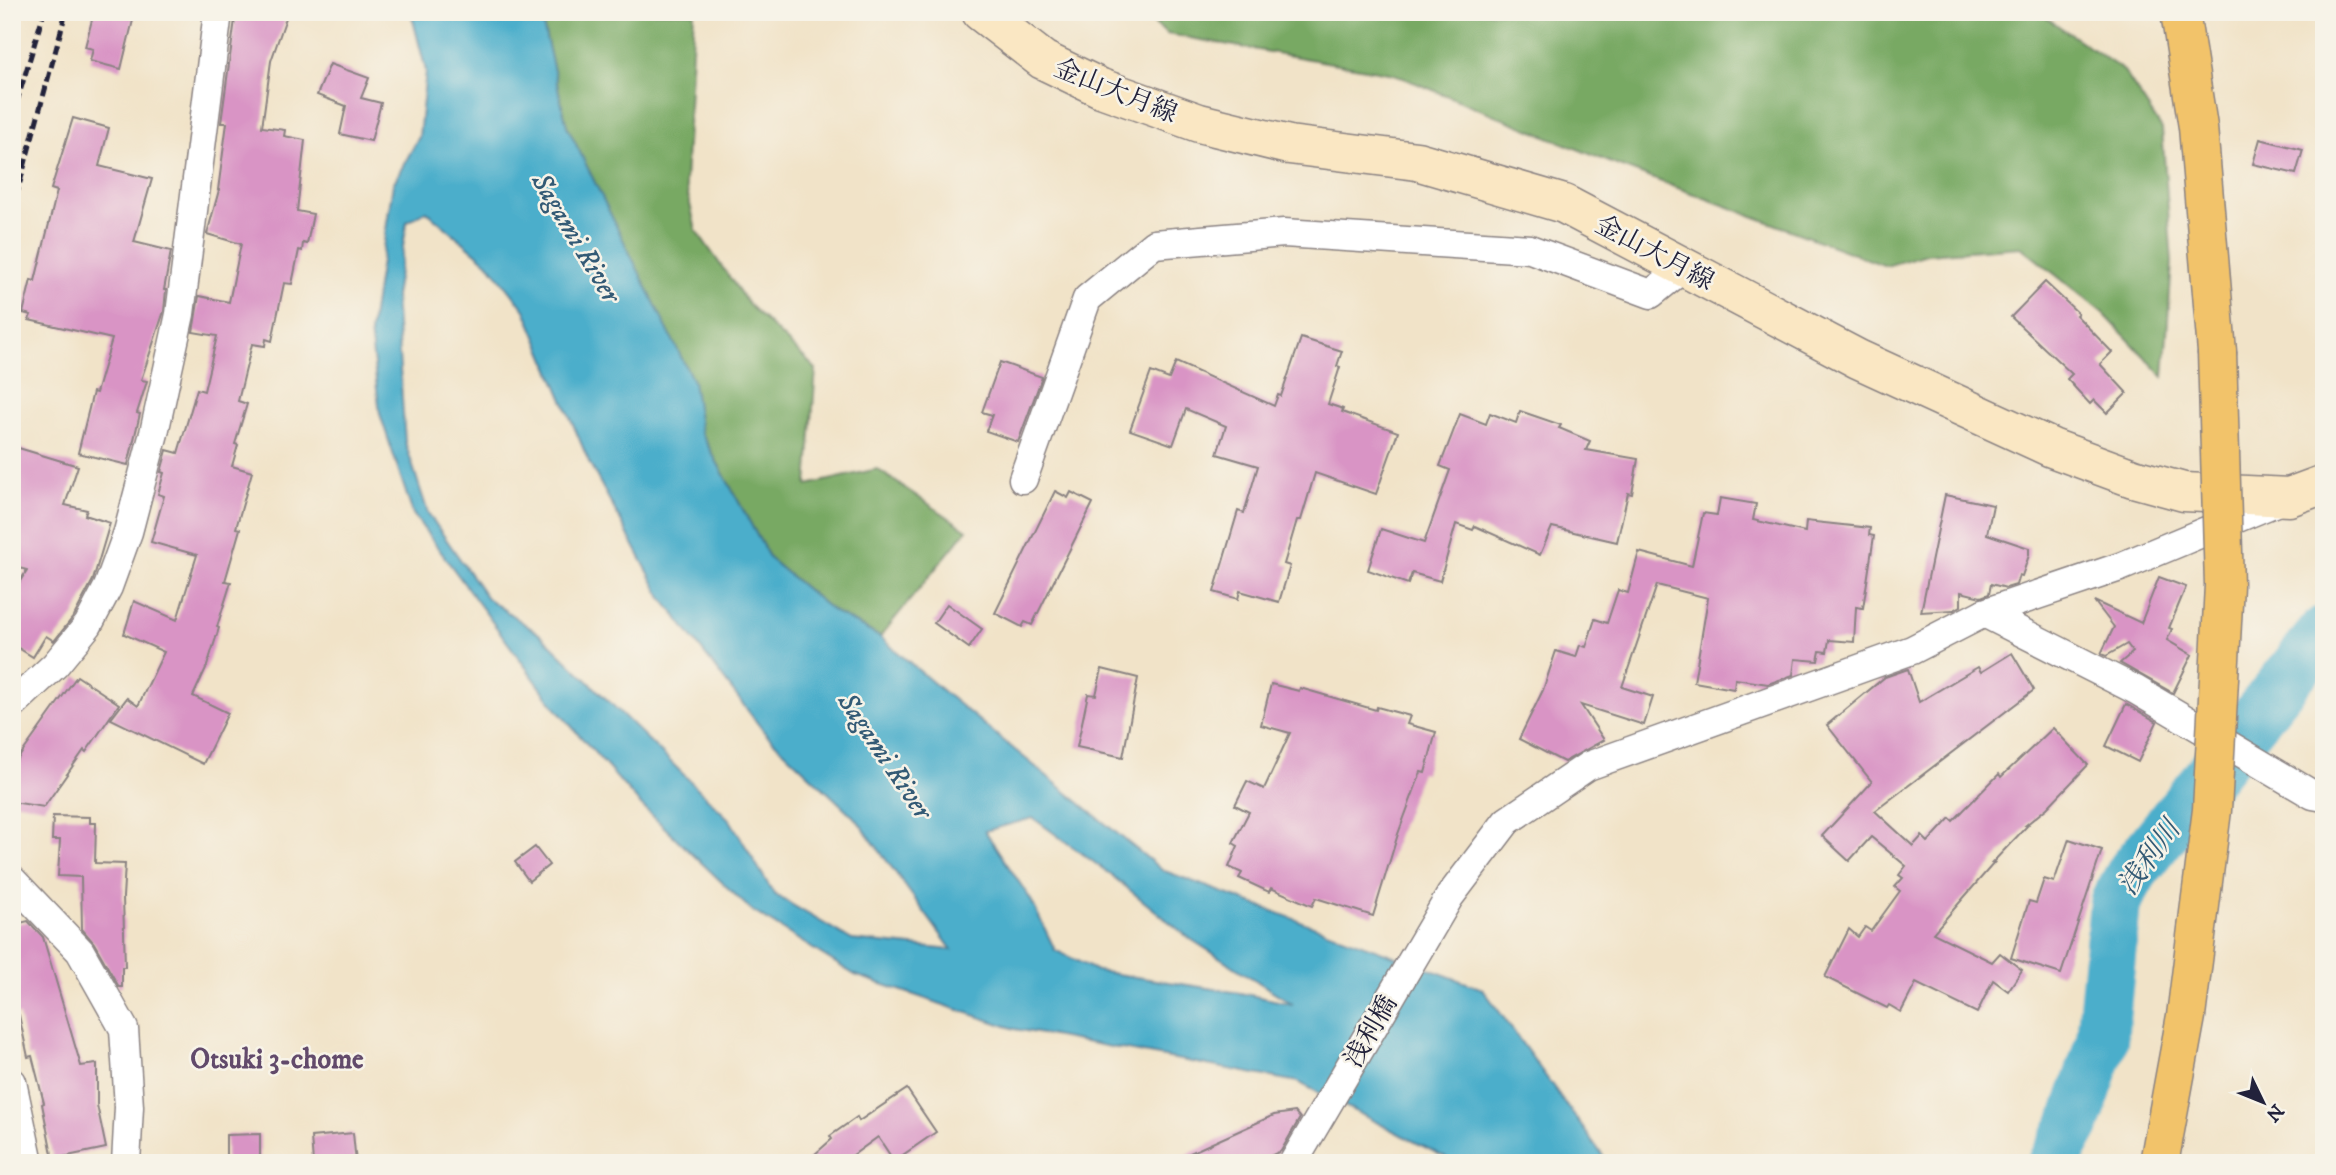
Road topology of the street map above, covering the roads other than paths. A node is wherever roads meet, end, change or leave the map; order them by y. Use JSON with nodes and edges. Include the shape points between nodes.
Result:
{"nodes":[{"id":1,"x":218,"y":12,"type":"edge"},
{"id":2,"x":981,"y":12,"type":"edge"},
{"id":3,"x":2180,"y":12,"type":"edge"},
{"id":4,"x":1683,"y":268,"type":"junction"},
{"id":5,"x":1023,"y":479,"type":"dead end"},
{"id":6,"x":2324,"y":484,"type":"edge"},
{"id":7,"x":2289,"y":497,"type":"junction"},
{"id":8,"x":1984,"y":613,"type":"junction"},
{"id":9,"x":12,"y":705,"type":"edge"},
{"id":10,"x":2324,"y":797,"type":"edge"},
{"id":11,"x":12,"y":880,"type":"edge"},
{"id":12,"x":12,"y":1082,"type":"edge"},
{"id":13,"x":1295,"y":1160,"type":"edge"},
{"id":14,"x":29,"y":1163,"type":"edge"},
{"id":15,"x":126,"y":1163,"type":"edge"},
{"id":16,"x":2158,"y":1163,"type":"edge"}],
"edges":[{"from":1,"to":9,"type":"street","via":[[180,314],[128,532],[88,625],[55,665]]},
{"from":2,"to":4,"type":"main road","name":"金山大月線","via":[[1043,60],[1113,92],[1199,123],[1289,145],[1416,161],[1564,204]]},
{"from":3,"to":16,"type":"highway","bridge":true,"via":[[2198,127],[2217,352],[2224,585],[2212,810],[2186,1016]]},
{"from":4,"to":5,"type":"street","via":[[1651,294],[1530,249],[1284,233],[1154,244],[1087,299]]},
{"from":4,"to":7,"type":"main road","name":"金山大月線","via":[[1858,359],[2063,452],[2184,492]]},
{"from":6,"to":7,"type":"main road","name":"金山大月線"},
{"from":7,"to":8,"type":"street","name":"浅利橋","via":[[2157,553]]},
{"from":8,"to":10,"type":"street","via":[[2136,690],[2313,795]]},
{"from":8,"to":13,"type":"street","name":"浅利橋","via":[[1912,650],[1588,766],[1507,821],[1445,905]]},
{"from":11,"to":15,"type":"street","via":[[80,951],[124,1029],[129,1107]]},
{"from":12,"to":14,"type":"street"}]}
